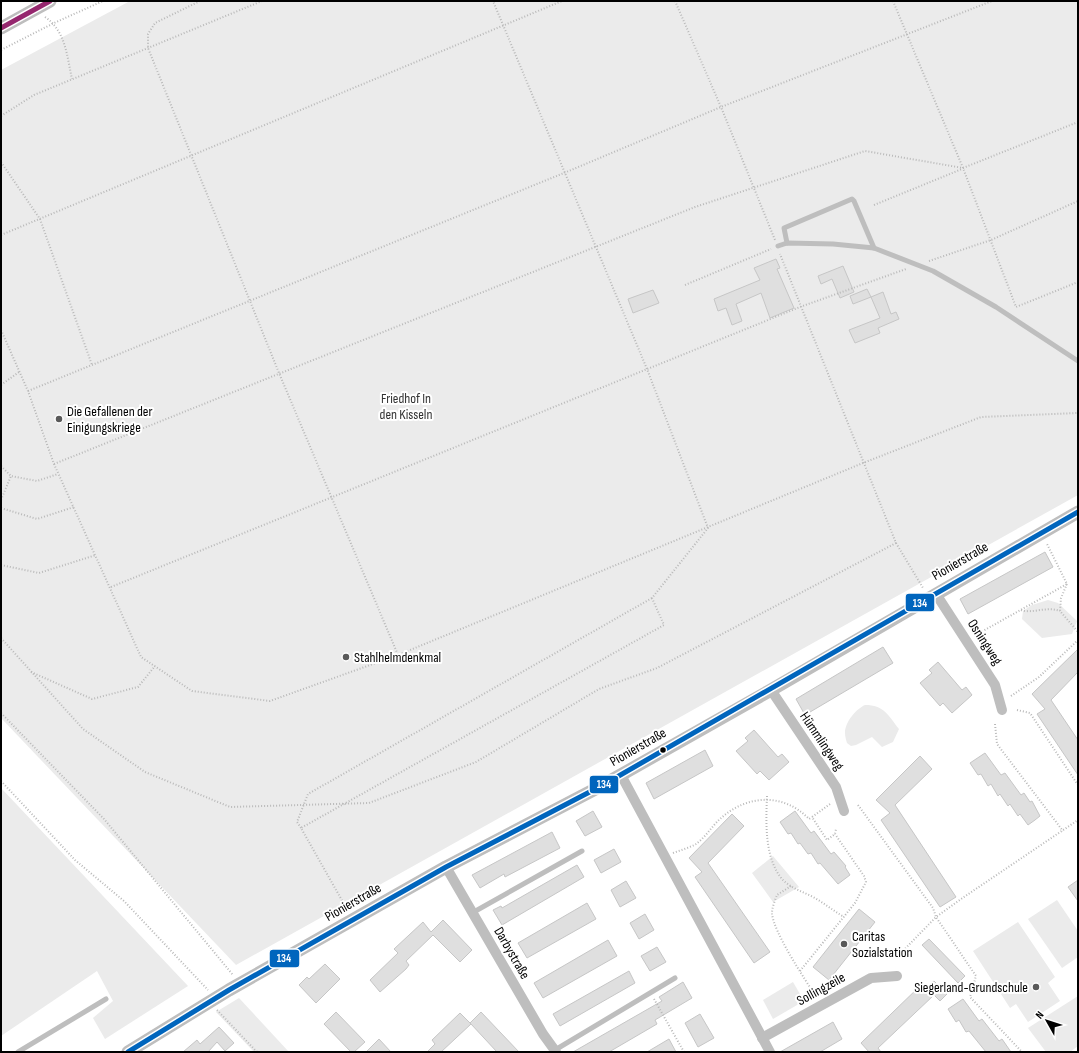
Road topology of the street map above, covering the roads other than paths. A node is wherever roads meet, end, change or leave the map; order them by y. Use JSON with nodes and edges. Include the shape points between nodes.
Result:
{"nodes":[{"id":1,"x":50,"y":1,"type":"edge"},
{"id":2,"x":1,"y":28,"type":"edge"},
{"id":3,"x":787,"y":243,"type":"junction"},
{"id":4,"x":778,"y":246,"type":"road end"},
{"id":5,"x":874,"y":248,"type":"junction"},
{"id":6,"x":1078,"y":361,"type":"edge"},
{"id":7,"x":1078,"y":512,"type":"edge"},
{"id":8,"x":932,"y":596,"type":"junction"},
{"id":9,"x":771,"y":690,"type":"junction"},
{"id":10,"x":1002,"y":710,"type":"dead end"},
{"id":11,"x":621,"y":775,"type":"junction"},
{"id":12,"x":844,"y":811,"type":"dead end"},
{"id":13,"x":582,"y":851,"type":"dead end"},
{"id":14,"x":446,"y":867,"type":"junction"},
{"id":15,"x":472,"y":913,"type":"junction"},
{"id":16,"x":897,"y":976,"type":"dead end"},
{"id":17,"x":675,"y":978,"type":"dead end"},
{"id":18,"x":106,"y":1000,"type":"dead end"},
{"id":19,"x":762,"y":1038,"type":"junction"},
{"id":20,"x":555,"y":1051,"type":"edge"},
{"id":21,"x":18,"y":1052,"type":"edge"},
{"id":22,"x":128,"y":1052,"type":"edge"},
{"id":23,"x":770,"y":1052,"type":"edge"}],
"edges":[{"from":1,"to":2,"type":"street"},
{"from":3,"to":4,"type":"lane"},
{"from":3,"to":5,"type":"lane"},
{"from":3,"to":5,"type":"lane","via":[[784,228],[852,199]]},
{"from":5,"to":6,"type":"lane","via":[[917,265],[996,307]]},
{"from":7,"to":8,"type":"street","name":"Pionierstraße"},
{"from":8,"to":9,"type":"street","name":"Pionierstraße"},
{"from":8,"to":10,"type":"street","name":"Osningweg","via":[[995,685]]},
{"from":9,"to":11,"type":"street","name":"Pionierstraße"},
{"from":9,"to":12,"type":"street","name":"Hümmlingweg","via":[[836,787]]},
{"from":11,"to":14,"type":"street","name":"Pionierstraße"},
{"from":11,"to":19,"type":"street"},
{"from":13,"to":15,"type":"lane"},
{"from":14,"to":15,"type":"street","name":"Darbystraße"},
{"from":14,"to":22,"type":"street","name":"Pionierstraße","via":[[211,1000]]},
{"from":15,"to":20,"type":"street","name":"Darbystraße"},
{"from":16,"to":19,"type":"street","name":"Sollingzeile","via":[[871,978]]},
{"from":17,"to":20,"type":"lane"},
{"from":18,"to":21,"type":"lane"},
{"from":19,"to":23,"type":"street"}]}
